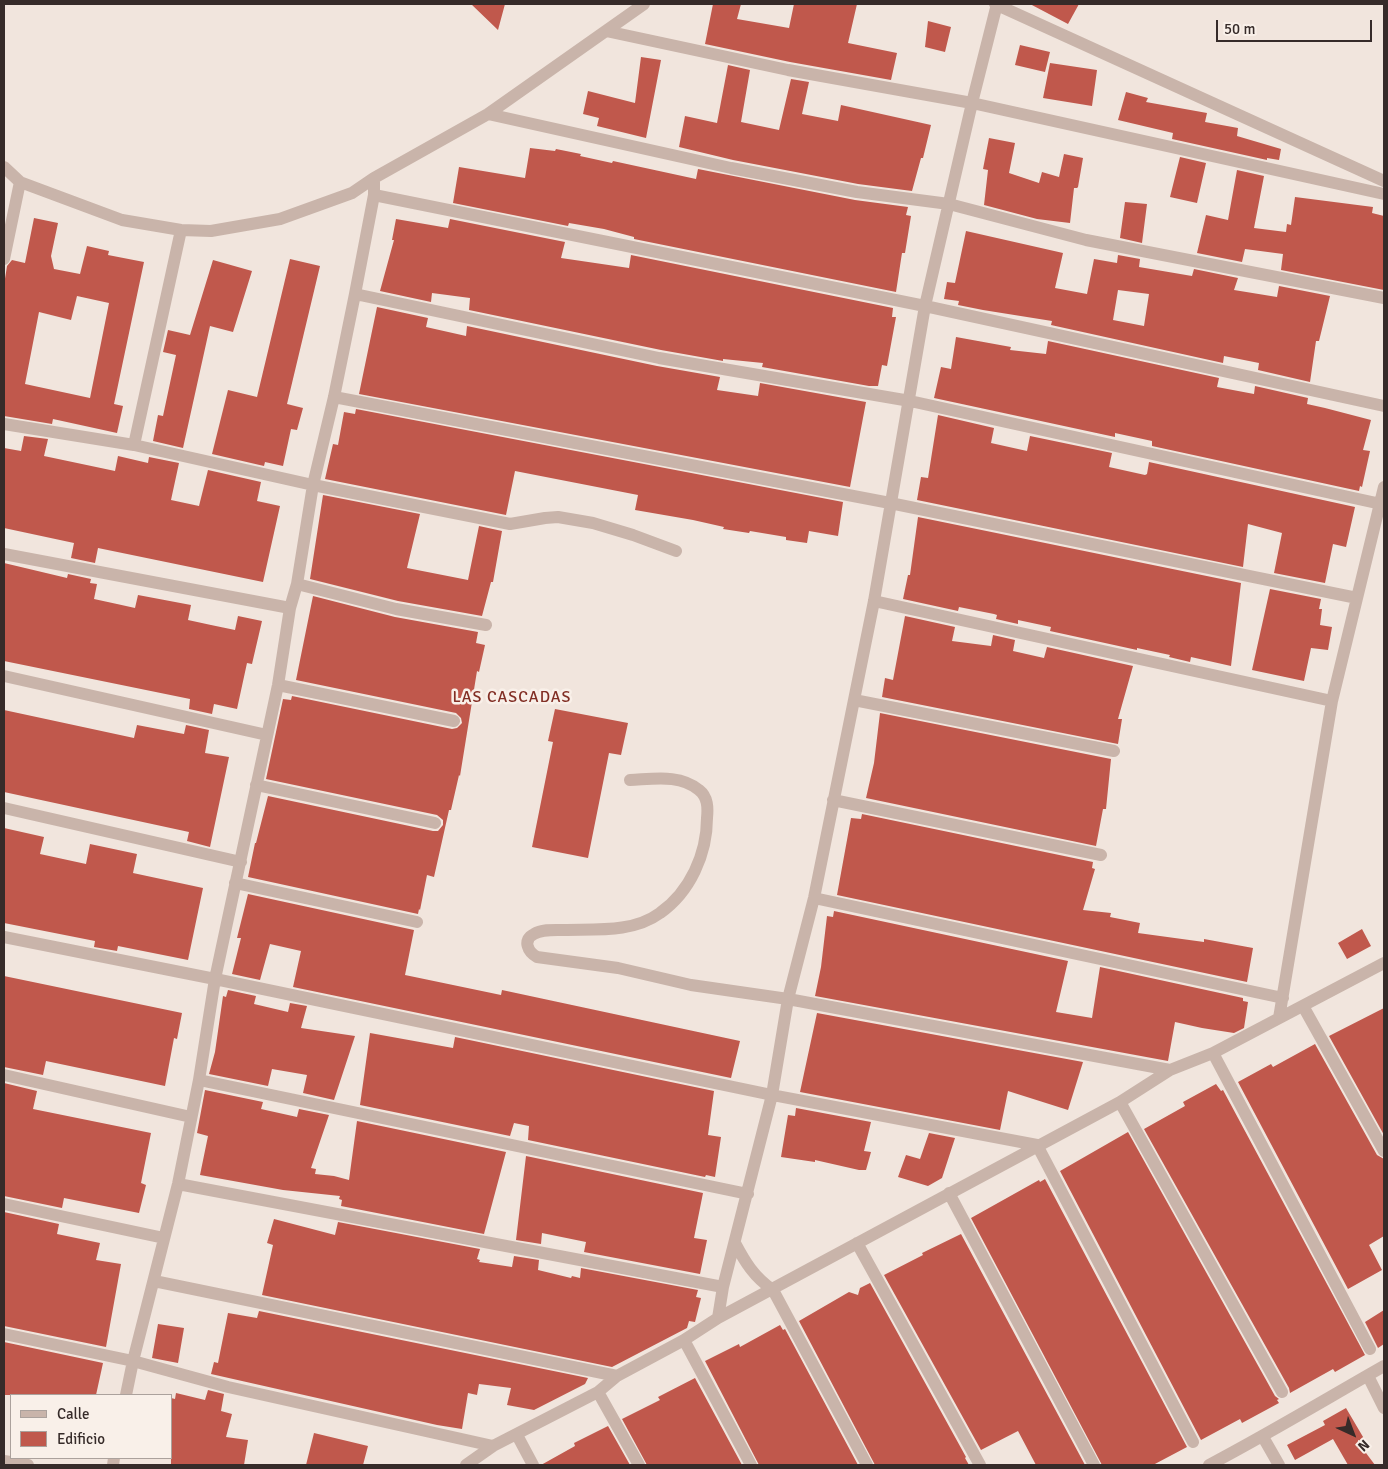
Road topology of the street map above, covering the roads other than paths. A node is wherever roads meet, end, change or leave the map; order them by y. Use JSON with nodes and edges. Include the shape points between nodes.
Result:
{"nodes":[{"id":1,"x":644,"y":4,"type":"edge"},
{"id":2,"x":996,"y":4,"type":"edge"},
{"id":3,"x":606,"y":31,"type":"junction"},
{"id":4,"x":972,"y":103,"type":"junction"},
{"id":5,"x":488,"y":114,"type":"junction"},
{"id":6,"x":4,"y":168,"type":"edge"},
{"id":7,"x":374,"y":178,"type":"junction"},
{"id":8,"x":1384,"y":181,"type":"edge"},
{"id":9,"x":20,"y":182,"type":"junction"},
{"id":10,"x":1384,"y":194,"type":"edge"},
{"id":11,"x":374,"y":196,"type":"junction"},
{"id":12,"x":948,"y":204,"type":"junction"},
{"id":13,"x":181,"y":230,"type":"junction"},
{"id":14,"x":4,"y":259,"type":"edge"},
{"id":15,"x":355,"y":294,"type":"junction"},
{"id":16,"x":1384,"y":298,"type":"edge"},
{"id":17,"x":925,"y":306,"type":"junction"},
{"id":18,"x":334,"y":398,"type":"junction"},
{"id":19,"x":910,"y":401,"type":"junction"},
{"id":20,"x":1384,"y":406,"type":"edge"},
{"id":21,"x":4,"y":424,"type":"edge"},
{"id":22,"x":134,"y":445,"type":"junction"},
{"id":23,"x":313,"y":485,"type":"junction"},
{"id":24,"x":1384,"y":487,"type":"edge"},
{"id":25,"x":890,"y":503,"type":"junction"},
{"id":26,"x":1380,"y":504,"type":"junction"},
{"id":27,"x":676,"y":551,"type":"dead end"},
{"id":28,"x":4,"y":554,"type":"edge"},
{"id":29,"x":297,"y":584,"type":"junction"},
{"id":30,"x":1356,"y":598,"type":"junction"},
{"id":31,"x":874,"y":601,"type":"junction"},
{"id":32,"x":290,"y":608,"type":"junction"},
{"id":33,"x":486,"y":625,"type":"dead end"},
{"id":34,"x":4,"y":676,"type":"edge"},
{"id":35,"x":278,"y":686,"type":"junction"},
{"id":36,"x":854,"y":700,"type":"junction"},
{"id":37,"x":1332,"y":701,"type":"junction"},
{"id":38,"x":454,"y":722,"type":"dead end"},
{"id":39,"x":267,"y":736,"type":"junction"},
{"id":40,"x":1114,"y":751,"type":"dead end"},
{"id":41,"x":630,"y":780,"type":"dead end"},
{"id":42,"x":256,"y":785,"type":"junction"},
{"id":43,"x":833,"y":800,"type":"junction"},
{"id":44,"x":4,"y":808,"type":"edge"},
{"id":45,"x":435,"y":823,"type":"dead end"},
{"id":46,"x":1101,"y":855,"type":"dead end"},
{"id":47,"x":241,"y":862,"type":"junction"},
{"id":48,"x":235,"y":884,"type":"junction"},
{"id":49,"x":814,"y":898,"type":"junction"},
{"id":50,"x":417,"y":922,"type":"dead end"},
{"id":51,"x":4,"y":938,"type":"edge"},
{"id":52,"x":1384,"y":963,"type":"edge"},
{"id":53,"x":215,"y":979,"type":"junction"},
{"id":54,"x":1283,"y":998,"type":"junction"},
{"id":55,"x":788,"y":999,"type":"junction"},
{"id":56,"x":1303,"y":1006,"type":"junction"},
{"id":57,"x":1279,"y":1018,"type":"junction"},
{"id":58,"x":1213,"y":1053,"type":"junction"},
{"id":59,"x":1170,"y":1070,"type":"junction"},
{"id":60,"x":4,"y":1075,"type":"edge"},
{"id":61,"x":199,"y":1080,"type":"junction"},
{"id":62,"x":772,"y":1095,"type":"junction"},
{"id":63,"x":1120,"y":1102,"type":"junction"},
{"id":64,"x":191,"y":1117,"type":"junction"},
{"id":65,"x":1037,"y":1145,"type":"junction"},
{"id":66,"x":1384,"y":1151,"type":"edge"},
{"id":67,"x":178,"y":1184,"type":"junction"},
{"id":68,"x":748,"y":1194,"type":"junction"},
{"id":69,"x":949,"y":1194,"type":"junction"},
{"id":70,"x":4,"y":1204,"type":"edge"},
{"id":71,"x":164,"y":1238,"type":"junction"},
{"id":72,"x":735,"y":1243,"type":"junction"},
{"id":73,"x":857,"y":1243,"type":"junction"},
{"id":74,"x":154,"y":1281,"type":"junction"},
{"id":75,"x":723,"y":1287,"type":"junction"},
{"id":76,"x":772,"y":1290,"type":"junction"},
{"id":77,"x":718,"y":1318,"type":"junction"},
{"id":78,"x":4,"y":1334,"type":"edge"},
{"id":79,"x":684,"y":1340,"type":"junction"},
{"id":80,"x":1370,"y":1349,"type":"dead end"},
{"id":81,"x":133,"y":1361,"type":"junction"},
{"id":82,"x":1384,"y":1366,"type":"edge"},
{"id":83,"x":616,"y":1376,"type":"junction"},
{"id":84,"x":1368,"y":1376,"type":"junction"},
{"id":85,"x":598,"y":1392,"type":"junction"},
{"id":86,"x":1282,"y":1392,"type":"dead end"},
{"id":87,"x":126,"y":1394,"type":"edge"},
{"id":88,"x":1384,"y":1408,"type":"edge"},
{"id":89,"x":517,"y":1435,"type":"junction"},
{"id":90,"x":1263,"y":1436,"type":"junction"},
{"id":91,"x":1193,"y":1442,"type":"dead end"},
{"id":92,"x":493,"y":1446,"type":"junction"},
{"id":93,"x":4,"y":1461,"type":"edge"},
{"id":94,"x":28,"y":1465,"type":"edge"},
{"id":95,"x":466,"y":1465,"type":"edge"},
{"id":96,"x":533,"y":1465,"type":"edge"},
{"id":97,"x":639,"y":1465,"type":"edge"},
{"id":98,"x":752,"y":1465,"type":"edge"},
{"id":99,"x":868,"y":1465,"type":"edge"},
{"id":100,"x":980,"y":1465,"type":"edge"},
{"id":101,"x":1094,"y":1465,"type":"edge"},
{"id":102,"x":1209,"y":1465,"type":"edge"},
{"id":103,"x":1279,"y":1465,"type":"edge"}],
"edges":[{"from":1,"to":3,"type":"street"},
{"from":2,"to":4,"type":"street"},
{"from":2,"to":8,"type":"street"},
{"from":3,"to":4,"type":"street","via":[[788,70]]},
{"from":3,"to":5,"type":"street"},
{"from":4,"to":10,"type":"street"},
{"from":4,"to":12,"type":"street"},
{"from":5,"to":7,"type":"street"},
{"from":5,"to":12,"type":"street","via":[[731,168],[857,192]]},
{"from":6,"to":9,"type":"street"},
{"from":7,"to":11,"type":"street"},
{"from":7,"to":13,"type":"street","via":[[352,193],[280,219],[211,231]]},
{"from":9,"to":13,"type":"street","via":[[122,220]]},
{"from":9,"to":14,"type":"street"},
{"from":11,"to":15,"type":"street"},
{"from":11,"to":17,"type":"street"},
{"from":12,"to":16,"type":"street","via":[[1086,240]]},
{"from":12,"to":17,"type":"street"},
{"from":13,"to":22,"type":"street"},
{"from":15,"to":18,"type":"street"},
{"from":15,"to":19,"type":"street","via":[[659,358]]},
{"from":17,"to":19,"type":"street"},
{"from":17,"to":20,"type":"street"},
{"from":18,"to":23,"type":"street"},
{"from":18,"to":25,"type":"street"},
{"from":19,"to":25,"type":"street"},
{"from":19,"to":26,"type":"street"},
{"from":21,"to":22,"type":"street"},
{"from":22,"to":23,"type":"street"},
{"from":23,"to":27,"type":"street","via":[[510,524],[558,517],[633,535]]},
{"from":23,"to":29,"type":"street"},
{"from":24,"to":26,"type":"street"},
{"from":25,"to":30,"type":"street"},
{"from":25,"to":31,"type":"street"},
{"from":26,"to":30,"type":"street"},
{"from":28,"to":32,"type":"street"},
{"from":29,"to":32,"type":"street"},
{"from":29,"to":33,"type":"street","via":[[396,609]]},
{"from":30,"to":37,"type":"street"},
{"from":31,"to":36,"type":"street"},
{"from":31,"to":37,"type":"street"},
{"from":32,"to":35,"type":"street"},
{"from":34,"to":39,"type":"street"},
{"from":35,"to":38,"type":"street"},
{"from":35,"to":39,"type":"street"},
{"from":36,"to":40,"type":"street"},
{"from":36,"to":43,"type":"street"},
{"from":37,"to":54,"type":"street"},
{"from":39,"to":42,"type":"street"},
{"from":41,"to":55,"type":"street","via":[[673,778],[701,791],[708,804],[707,825],[702,854],[691,878],[676,899],[659,914],[618,928],[539,932],[529,939],[530,953],[547,959],[618,968],[691,985]]},
{"from":42,"to":45,"type":"street"},
{"from":42,"to":47,"type":"street"},
{"from":43,"to":46,"type":"street"},
{"from":43,"to":49,"type":"street"},
{"from":44,"to":47,"type":"street"},
{"from":47,"to":48,"type":"street"},
{"from":48,"to":50,"type":"street"},
{"from":48,"to":53,"type":"street"},
{"from":49,"to":54,"type":"street"},
{"from":49,"to":55,"type":"street"},
{"from":51,"to":53,"type":"street"},
{"from":52,"to":56,"type":"street"},
{"from":53,"to":61,"type":"street"},
{"from":53,"to":62,"type":"street"},
{"from":54,"to":57,"type":"street"},
{"from":55,"to":59,"type":"street"},
{"from":55,"to":62,"type":"street"},
{"from":56,"to":57,"type":"street"},
{"from":56,"to":66,"type":"street"},
{"from":57,"to":58,"type":"street"},
{"from":58,"to":59,"type":"street"},
{"from":58,"to":80,"type":"street"},
{"from":59,"to":63,"type":"street"},
{"from":60,"to":64,"type":"street"},
{"from":61,"to":64,"type":"street"},
{"from":61,"to":68,"type":"street"},
{"from":62,"to":65,"type":"street"},
{"from":62,"to":68,"type":"street"},
{"from":63,"to":65,"type":"street"},
{"from":63,"to":86,"type":"street"},
{"from":64,"to":67,"type":"street"},
{"from":65,"to":69,"type":"street"},
{"from":65,"to":91,"type":"street"},
{"from":67,"to":71,"type":"street"},
{"from":67,"to":75,"type":"street"},
{"from":68,"to":72,"type":"street"},
{"from":69,"to":73,"type":"street"},
{"from":69,"to":101,"type":"street"},
{"from":70,"to":71,"type":"street"},
{"from":71,"to":74,"type":"street"},
{"from":72,"to":75,"type":"street"},
{"from":72,"to":76,"type":"street","via":[[751,1271]]},
{"from":73,"to":76,"type":"street"},
{"from":73,"to":100,"type":"street"},
{"from":74,"to":81,"type":"street"},
{"from":74,"to":83,"type":"street"},
{"from":75,"to":77,"type":"street"},
{"from":76,"to":77,"type":"street"},
{"from":76,"to":99,"type":"street"},
{"from":77,"to":79,"type":"street"},
{"from":78,"to":81,"type":"street"},
{"from":79,"to":83,"type":"street"},
{"from":79,"to":98,"type":"street"},
{"from":81,"to":87,"type":"street"},
{"from":81,"to":92,"type":"street","via":[[228,1387]]},
{"from":82,"to":84,"type":"street"},
{"from":83,"to":85,"type":"street"},
{"from":84,"to":88,"type":"street"},
{"from":84,"to":90,"type":"street"},
{"from":85,"to":89,"type":"street"},
{"from":85,"to":97,"type":"street"},
{"from":89,"to":92,"type":"street"},
{"from":89,"to":96,"type":"street"},
{"from":90,"to":102,"type":"street"},
{"from":90,"to":103,"type":"street"},
{"from":92,"to":95,"type":"street"},
{"from":93,"to":94,"type":"street"}]}
